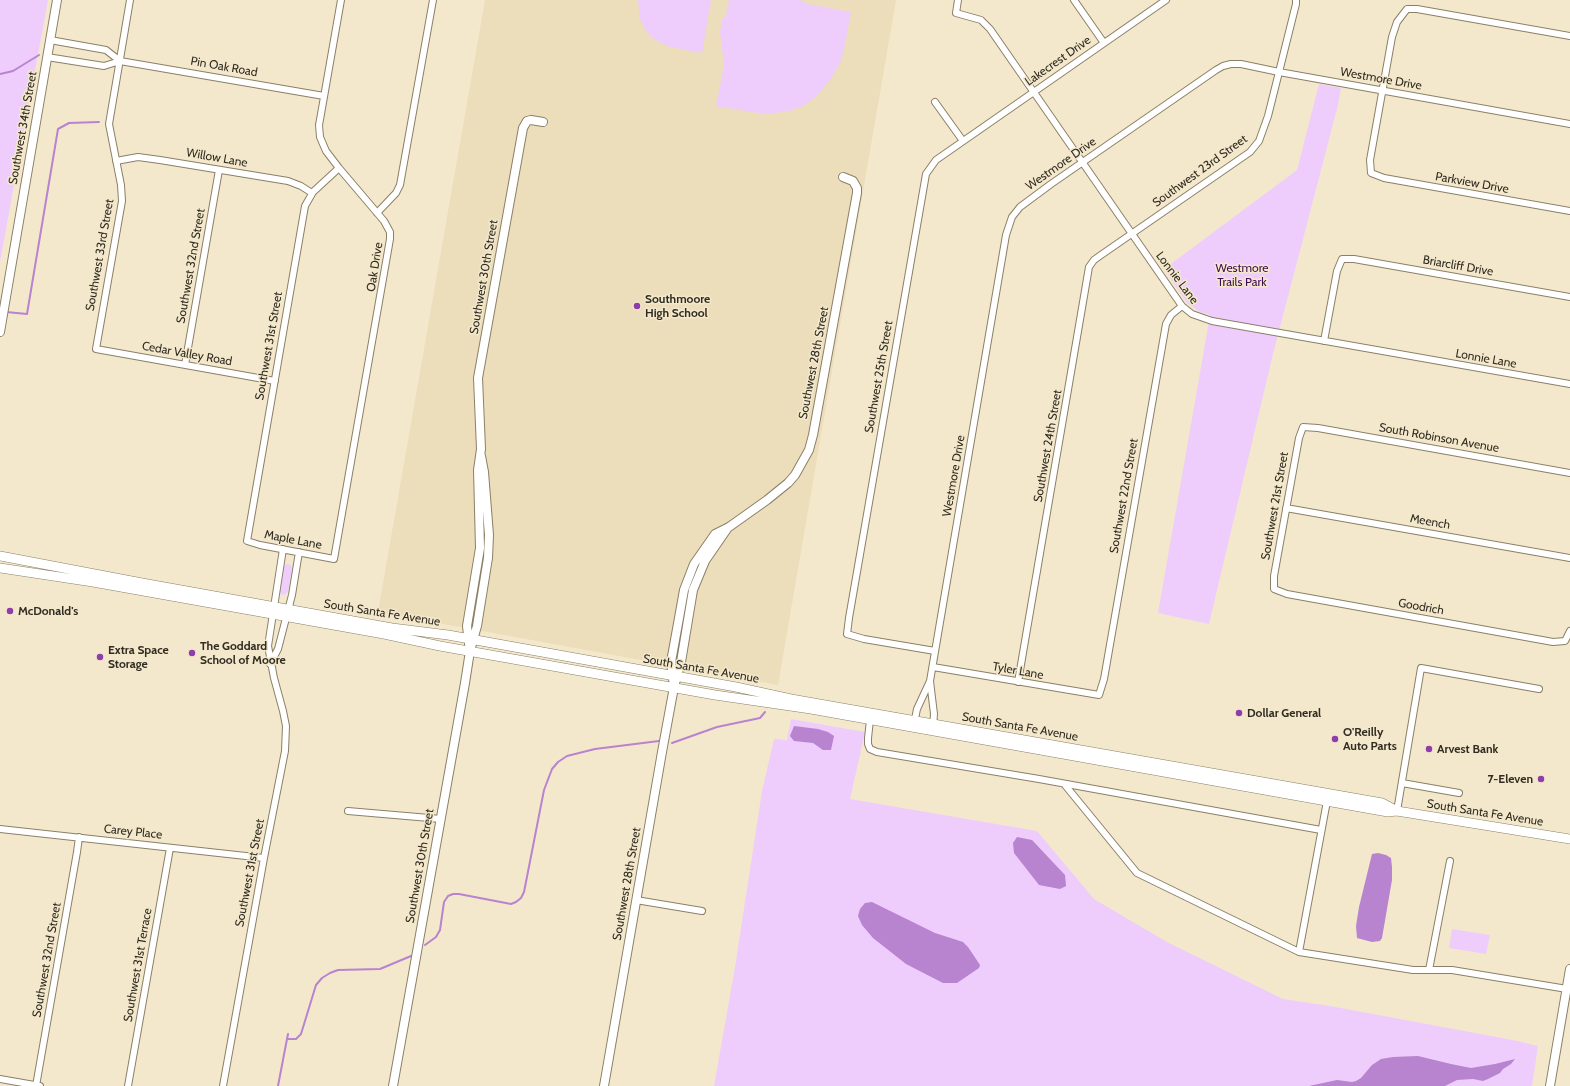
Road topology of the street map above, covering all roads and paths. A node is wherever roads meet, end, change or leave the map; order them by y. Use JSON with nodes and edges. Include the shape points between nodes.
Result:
{"nodes":[{"id":1,"x":57,"y":0,"type":"edge"},
{"id":2,"x":130,"y":0,"type":"edge"},
{"id":3,"x":341,"y":0,"type":"edge"},
{"id":4,"x":433,"y":0,"type":"edge"},
{"id":5,"x":958,"y":0,"type":"edge"},
{"id":6,"x":1074,"y":0,"type":"edge"},
{"id":7,"x":1166,"y":0,"type":"edge"},
{"id":8,"x":1296,"y":0,"type":"edge"},
{"id":9,"x":1570,"y":36,"type":"edge"},
{"id":10,"x":54,"y":41,"type":"junction"},
{"id":11,"x":1104,"y":43,"type":"junction"},
{"id":12,"x":47,"y":56,"type":"junction"},
{"id":13,"x":120,"y":61,"type":"junction"},
{"id":14,"x":1279,"y":72,"type":"junction"},
{"id":15,"x":1382,"y":90,"type":"junction"},
{"id":16,"x":1034,"y":92,"type":"junction"},
{"id":17,"x":324,"y":96,"type":"junction"},
{"id":18,"x":935,"y":102,"type":"dead end"},
{"id":19,"x":543,"y":122,"type":"dead end"},
{"id":20,"x":1570,"y":124,"type":"edge"},
{"id":21,"x":963,"y":141,"type":"junction"},
{"id":22,"x":116,"y":161,"type":"junction"},
{"id":23,"x":1082,"y":162,"type":"junction"},
{"id":24,"x":339,"y":168,"type":"junction"},
{"id":25,"x":219,"y":170,"type":"junction"},
{"id":26,"x":843,"y":177,"type":"dead end"},
{"id":27,"x":312,"y":193,"type":"junction"},
{"id":28,"x":1570,"y":211,"type":"edge"},
{"id":29,"x":377,"y":212,"type":"junction"},
{"id":30,"x":1132,"y":234,"type":"junction"},
{"id":31,"x":1570,"y":297,"type":"edge"},
{"id":32,"x":1182,"y":306,"type":"junction"},
{"id":33,"x":0,"y":332,"type":"edge"},
{"id":34,"x":1324,"y":341,"type":"junction"},
{"id":35,"x":96,"y":349,"type":"joint"},
{"id":36,"x":185,"y":365,"type":"junction"},
{"id":37,"x":275,"y":381,"type":"junction"},
{"id":38,"x":1570,"y":384,"type":"edge"},
{"id":39,"x":1303,"y":427,"type":"joint"},
{"id":40,"x":1570,"y":473,"type":"edge"},
{"id":41,"x":1286,"y":508,"type":"junction"},
{"id":42,"x":248,"y":541,"type":"joint"},
{"id":43,"x":283,"y":549,"type":"junction"},
{"id":44,"x":299,"y":552,"type":"junction"},
{"id":45,"x":0,"y":556,"type":"edge"},
{"id":46,"x":1570,"y":558,"type":"edge"},
{"id":47,"x":334,"y":559,"type":"joint"},
{"id":48,"x":0,"y":568,"type":"edge"},
{"id":49,"x":1274,"y":589,"type":"joint"},
{"id":50,"x":274,"y":610,"type":"junction"},
{"id":51,"x":287,"y":613,"type":"junction"},
{"id":52,"x":1570,"y":631,"type":"edge"},
{"id":53,"x":471,"y":640,"type":"junction"},
{"id":54,"x":470,"y":651,"type":"junction"},
{"id":55,"x":936,"y":651,"type":"junction"},
{"id":56,"x":270,"y":664,"type":"junction"},
{"id":57,"x":933,"y":667,"type":"junction"},
{"id":58,"x":675,"y":676,"type":"junction"},
{"id":59,"x":930,"y":681,"type":"junction"},
{"id":60,"x":1018,"y":682,"type":"junction"},
{"id":61,"x":674,"y":687,"type":"junction"},
{"id":62,"x":1539,"y":688,"type":"dead end"},
{"id":63,"x":1099,"y":695,"type":"joint"},
{"id":64,"x":870,"y":720,"type":"junction"},
{"id":65,"x":914,"y":724,"type":"junction"},
{"id":66,"x":933,"y":727,"type":"junction"},
{"id":67,"x":1402,"y":783,"type":"junction"},
{"id":68,"x":1065,"y":784,"type":"junction"},
{"id":69,"x":1459,"y":793,"type":"dead end"},
{"id":70,"x":1327,"y":801,"type":"junction"},
{"id":71,"x":348,"y":811,"type":"dead end"},
{"id":72,"x":1397,"y":811,"type":"junction"},
{"id":73,"x":441,"y":819,"type":"junction"},
{"id":74,"x":0,"y":829,"type":"edge"},
{"id":75,"x":1321,"y":830,"type":"junction"},
{"id":76,"x":79,"y":838,"type":"junction"},
{"id":77,"x":1570,"y":839,"type":"edge"},
{"id":78,"x":170,"y":848,"type":"junction"},
{"id":79,"x":264,"y":858,"type":"junction"},
{"id":80,"x":1450,"y":861,"type":"dead end"},
{"id":81,"x":636,"y":900,"type":"junction"},
{"id":82,"x":702,"y":911,"type":"dead end"},
{"id":83,"x":1299,"y":952,"type":"junction"},
{"id":84,"x":1570,"y":969,"type":"edge"},
{"id":85,"x":1429,"y":970,"type":"junction"},
{"id":86,"x":1566,"y":989,"type":"junction"},
{"id":87,"x":0,"y":1079,"type":"edge"},
{"id":88,"x":37,"y":1086,"type":"edge"},
{"id":89,"x":128,"y":1086,"type":"edge"},
{"id":90,"x":223,"y":1086,"type":"edge"},
{"id":91,"x":393,"y":1086,"type":"edge"},
{"id":92,"x":604,"y":1086,"type":"edge"},
{"id":93,"x":1550,"y":1086,"type":"edge"}],
"edges":[{"from":1,"to":10,"type":"street","name":"Southwest 34th Street","via":[[53,25]]},
{"from":2,"to":13,"type":"street","name":"Southwest 33rd Street"},
{"from":3,"to":17,"type":"street","name":"Oak Drive"},
{"from":4,"to":29,"type":"street","via":[[400,185],[396,194]]},
{"from":5,"to":16,"type":"street","name":"Lonnie Lane","via":[[956,13],[986,23]]},
{"from":6,"to":11,"type":"street"},
{"from":7,"to":11,"type":"street","name":"Lakecrest Drive"},
{"from":8,"to":14,"type":"street","name":"Southwest 23rd Street"},
{"from":9,"to":15,"type":"street","via":[[1407,9],[1397,22],[1392,37]]},
{"from":10,"to":12,"type":"street","name":"Southwest 34th Street"},
{"from":10,"to":13,"type":"street","name":"Pin Oak Road","via":[[106,50]]},
{"from":11,"to":16,"type":"street","name":"Lakecrest Drive"},
{"from":12,"to":13,"type":"street","name":"Pin Oak Road","via":[[104,66]]},
{"from":12,"to":33,"type":"street","name":"Southwest 34th Street"},
{"from":13,"to":17,"type":"street","name":"Pin Oak Road"},
{"from":13,"to":22,"type":"street","name":"Southwest 33rd Street","via":[[109,124]]},
{"from":14,"to":15,"type":"street","name":"Westmore Drive"},
{"from":14,"to":23,"type":"street","name":"Westmore Drive","via":[[1241,64],[1223,66]]},
{"from":14,"to":30,"type":"street","name":"Southwest 23rd Street","via":[[1265,128],[1250,152]]},
{"from":15,"to":20,"type":"street","name":"Westmore Drive"},
{"from":15,"to":28,"type":"street","name":"Parkview Drive","via":[[1370,160],[1371,174]]},
{"from":16,"to":21,"type":"street","name":"Lakecrest Drive"},
{"from":16,"to":23,"type":"street","name":"Lonnie Lane"},
{"from":17,"to":24,"type":"street","name":"Oak Drive","via":[[319,125],[320,138]]},
{"from":18,"to":21,"type":"street"},
{"from":19,"to":53,"type":"street","name":"Southwest 30th Street","via":[[527,121],[523,128],[478,378],[481,456],[489,547],[477,626]]},
{"from":21,"to":55,"type":"street","name":"Southwest 25th Street","via":[[932,164],[924,181],[848,634],[864,640]]},
{"from":22,"to":25,"type":"street","name":"Willow Lane","via":[[132,157],[147,158]]},
{"from":22,"to":35,"type":"street","name":"Southwest 33rd Street","via":[[122,200]]},
{"from":23,"to":30,"type":"street","name":"Lonnie Lane"},
{"from":23,"to":55,"type":"street","name":"Westmore Drive","via":[[1020,207],[1009,223]]},
{"from":24,"to":27,"type":"street","name":"Southwest 31st Street"},
{"from":24,"to":29,"type":"street","name":"Oak Drive"},
{"from":25,"to":27,"type":"street","name":"Willow Lane","via":[[288,182]]},
{"from":25,"to":36,"type":"street","name":"Southwest 32nd Street"},
{"from":26,"to":58,"type":"street","name":"Southwest 28th Street","via":[[853,181],[857,193],[809,450],[788,483],[729,527],[704,561],[690,604],[681,662]]},
{"from":27,"to":37,"type":"street","name":"Southwest 31st Street","via":[[304,211]]},
{"from":29,"to":47,"type":"street","name":"Oak Drive","via":[[390,232],[390,247]]},
{"from":30,"to":32,"type":"street","name":"Lonnie Lane"},
{"from":30,"to":60,"type":"street","name":"Southwest 24th Street","via":[[1094,260],[1088,274]]},
{"from":31,"to":34,"type":"street","name":"Briarcliff Drive","via":[[1342,259],[1337,271]]},
{"from":32,"to":34,"type":"street","name":"Lonnie Lane","via":[[1205,320]]},
{"from":32,"to":63,"type":"street","name":"Southwest 22nd Street","via":[[1171,315],[1166,324],[1104,679]]},
{"from":34,"to":38,"type":"street","name":"Lonnie Lane"},
{"from":35,"to":36,"type":"street","name":"Cedar Valley Road"},
{"from":36,"to":37,"type":"street","name":"Cedar Valley Road"},
{"from":37,"to":42,"type":"street","name":"Southwest 31st Street"},
{"from":39,"to":40,"type":"street","name":"South Robinson Avenue"},
{"from":39,"to":41,"type":"street","name":"Southwest 21st Street"},
{"from":41,"to":46,"type":"street","name":"Meench"},
{"from":41,"to":49,"type":"street","name":"Southwest 21st Street"},
{"from":42,"to":43,"type":"street","name":"Maple Lane"},
{"from":43,"to":44,"type":"street","name":"Maple Lane"},
{"from":43,"to":50,"type":"street","name":"Southwest 31st Street"},
{"from":44,"to":47,"type":"street","name":"Maple Lane"},
{"from":44,"to":51,"type":"street"},
{"from":45,"to":50,"type":"main road","name":"South Santa Fe Avenue"},
{"from":48,"to":50,"type":"main road","name":"South Santa Fe Avenue"},
{"from":49,"to":52,"type":"street","name":"Goodrich","via":[[1287,594],[1553,642],[1565,641]]},
{"from":50,"to":51,"type":"main road","name":"South Santa Fe Avenue"},
{"from":50,"to":56,"type":"street","name":"Southwest 31st Street","via":[[268,646]]},
{"from":51,"to":53,"type":"main road","name":"South Santa Fe Avenue"},
{"from":51,"to":54,"type":"main road","name":"South Santa Fe Avenue"},
{"from":51,"to":56,"type":"street","via":[[278,649]]},
{"from":53,"to":54,"type":"street","name":"Southwest 30th Street"},
{"from":53,"to":58,"type":"main road","name":"South Santa Fe Avenue"},
{"from":54,"to":61,"type":"main road","name":"South Santa Fe Avenue"},
{"from":54,"to":73,"type":"street","name":"Southwest 30th Street"},
{"from":55,"to":57,"type":"street","name":"Westmore Drive"},
{"from":56,"to":79,"type":"street","name":"Southwest 31st Street","via":[[283,711],[286,742]]},
{"from":57,"to":59,"type":"street","name":"Westmore Drive"},
{"from":57,"to":60,"type":"street","name":"Tyler Lane"},
{"from":58,"to":61,"type":"street","name":"Southwest 28th Street"},
{"from":58,"to":65,"type":"main road","name":"South Santa Fe Avenue"},
{"from":59,"to":65,"type":"street","name":"Westmore Drive","via":[[917,709]]},
{"from":59,"to":66,"type":"street","name":"Westmore Drive"},
{"from":60,"to":63,"type":"street","name":"Tyler Lane"},
{"from":61,"to":64,"type":"main road","name":"South Santa Fe Avenue"},
{"from":61,"to":81,"type":"street","name":"Southwest 28th Street"},
{"from":62,"to":67,"type":"street","via":[[1421,668]]},
{"from":64,"to":65,"type":"main road","name":"South Santa Fe Avenue"},
{"from":64,"to":68,"type":"street","via":[[868,744],[870,749],[877,752]]},
{"from":65,"to":66,"type":"main road","name":"South Santa Fe Avenue"},
{"from":66,"to":70,"type":"main road","name":"South Santa Fe Avenue"},
{"from":66,"to":72,"type":"main road","name":"South Santa Fe Avenue","via":[[1382,803]]},
{"from":67,"to":69,"type":"street"},
{"from":67,"to":72,"type":"street"},
{"from":68,"to":75,"type":"street"},
{"from":68,"to":83,"type":"street","via":[[1137,873]]},
{"from":70,"to":72,"type":"main road","name":"South Santa Fe Avenue","via":[[1388,812]]},
{"from":70,"to":75,"type":"street"},
{"from":71,"to":73,"type":"street"},
{"from":72,"to":77,"type":"main road","name":"South Santa Fe Avenue"},
{"from":73,"to":91,"type":"street","name":"Southwest 30th Street"},
{"from":74,"to":76,"type":"street","name":"Carey Place"},
{"from":75,"to":83,"type":"street"},
{"from":76,"to":78,"type":"street","name":"Carey Place"},
{"from":76,"to":88,"type":"street","name":"Southwest 32nd Street"},
{"from":78,"to":79,"type":"street","name":"Carey Place"},
{"from":78,"to":89,"type":"street","name":"Southwest 31st Terrace"},
{"from":79,"to":90,"type":"street","name":"Southwest 31st Street"},
{"from":80,"to":85,"type":"street"},
{"from":81,"to":82,"type":"street"},
{"from":81,"to":92,"type":"street","name":"Southwest 28th Street"},
{"from":83,"to":85,"type":"street","via":[[1413,970]]},
{"from":84,"to":86,"type":"street"},
{"from":85,"to":86,"type":"street","via":[[1452,970]]},
{"from":86,"to":93,"type":"street"},
{"from":87,"to":88,"type":"street"}]}
